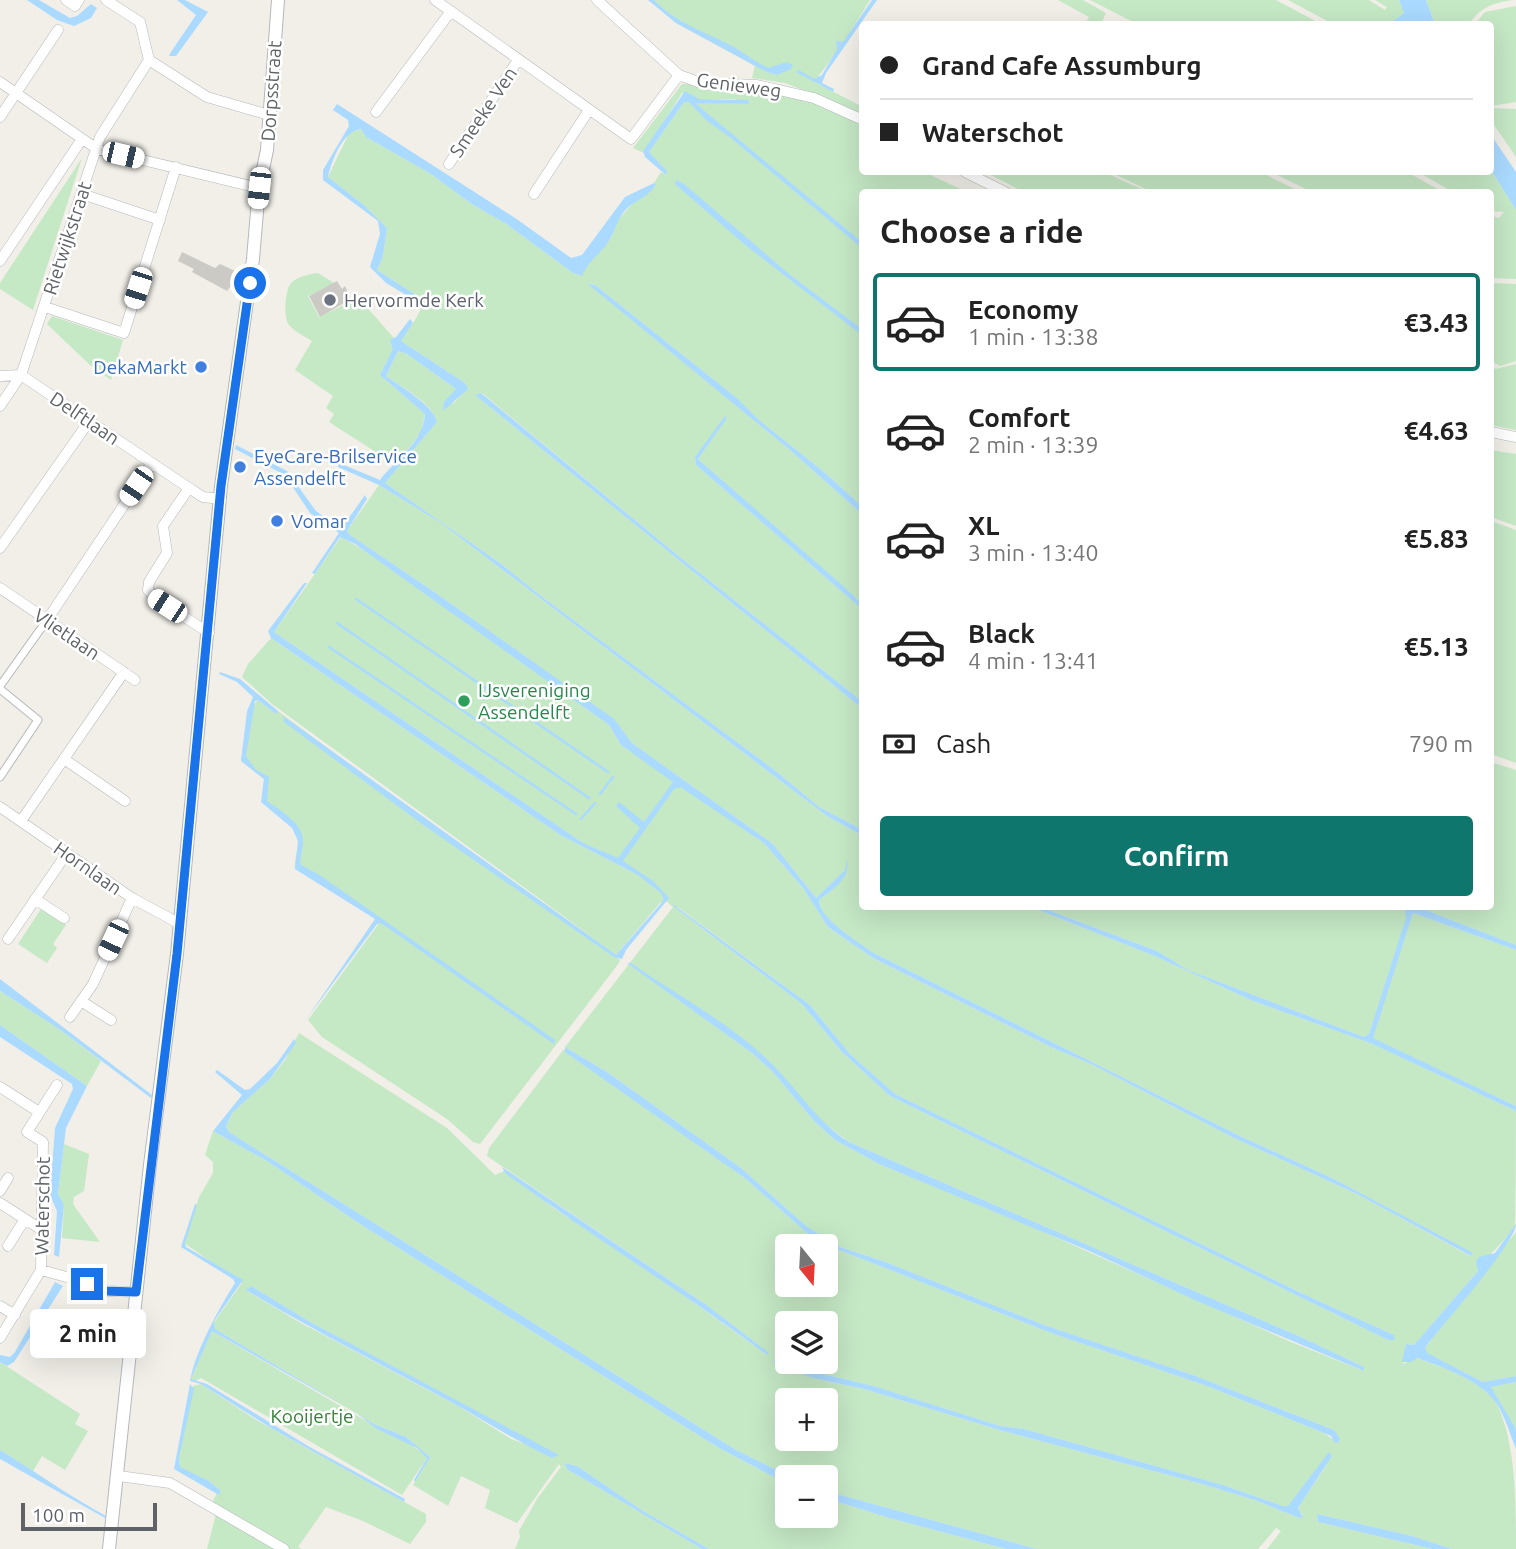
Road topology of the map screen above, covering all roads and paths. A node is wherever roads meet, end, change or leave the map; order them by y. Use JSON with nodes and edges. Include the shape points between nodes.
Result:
{"nodes":[{"id":1,"x":66,"y":0,"type":"edge"},
{"id":2,"x":79,"y":0,"type":"edge"},
{"id":3,"x":106,"y":0,"type":"edge"},
{"id":4,"x":278,"y":0,"type":"edge"},
{"id":5,"x":435,"y":0,"type":"edge"},
{"id":6,"x":597,"y":0,"type":"edge"},
{"id":7,"x":451,"y":11,"type":"junction"},
{"id":8,"x":58,"y":30,"type":"dead end"},
{"id":9,"x":149,"y":60,"type":"junction"},
{"id":10,"x":518,"y":60,"type":"junction"},
{"id":11,"x":679,"y":75,"type":"junction"},
{"id":12,"x":0,"y":82,"type":"edge"},
{"id":13,"x":15,"y":93,"type":"junction"},
{"id":14,"x":589,"y":110,"type":"junction"},
{"id":15,"x":376,"y":112,"type":"dead end"},
{"id":16,"x":269,"y":115,"type":"junction"},
{"id":17,"x":0,"y":117,"type":"edge"},
{"id":18,"x":859,"y":118,"type":"edge"},
{"id":19,"x":82,"y":139,"type":"junction"},
{"id":20,"x":97,"y":149,"type":"junction"},
{"id":21,"x":449,"y":164,"type":"dead end"},
{"id":22,"x":176,"y":167,"type":"junction"},
{"id":23,"x":971,"y":175,"type":"edge"},
{"id":24,"x":259,"y":188,"type":"junction"},
{"id":25,"x":999,"y":189,"type":"edge"},
{"id":26,"x":82,"y":194,"type":"junction"},
{"id":27,"x":534,"y":194,"type":"dead end"},
{"id":28,"x":160,"y":220,"type":"junction"},
{"id":29,"x":0,"y":261,"type":"edge"},
{"id":30,"x":45,"y":307,"type":"junction"},
{"id":31,"x":21,"y":375,"type":"junction"},
{"id":32,"x":0,"y":376,"type":"edge"},
{"id":33,"x":0,"y":406,"type":"edge"},
{"id":34,"x":90,"y":420,"type":"junction"},
{"id":35,"x":1494,"y":433,"type":"edge"},
{"id":36,"x":1516,"y":437,"type":"edge"},
{"id":37,"x":152,"y":463,"type":"junction"},
{"id":38,"x":189,"y":488,"type":"junction"},
{"id":39,"x":221,"y":499,"type":"junction"},
{"id":40,"x":0,"y":548,"type":"edge"},
{"id":41,"x":0,"y":588,"type":"edge"},
{"id":42,"x":47,"y":620,"type":"junction"},
{"id":43,"x":209,"y":633,"type":"junction"},
{"id":44,"x":124,"y":672,"type":"junction"},
{"id":45,"x":135,"y":680,"type":"dead end"},
{"id":46,"x":0,"y":687,"type":"edge"},
{"id":47,"x":64,"y":759,"type":"junction"},
{"id":48,"x":0,"y":777,"type":"edge"},
{"id":49,"x":125,"y":801,"type":"dead end"},
{"id":50,"x":0,"y":807,"type":"edge"},
{"id":51,"x":21,"y":821,"type":"junction"},
{"id":52,"x":67,"y":853,"type":"junction"},
{"id":53,"x":132,"y":898,"type":"junction"},
{"id":54,"x":35,"y":899,"type":"junction"},
{"id":55,"x":64,"y":918,"type":"dead end"},
{"id":56,"x":180,"y":924,"type":"junction"},
{"id":57,"x":8,"y":939,"type":"dead end"},
{"id":58,"x":81,"y":1001,"type":"junction"},
{"id":59,"x":70,"y":1017,"type":"dead end"},
{"id":60,"x":111,"y":1020,"type":"dead end"},
{"id":61,"x":57,"y":1085,"type":"dead end"},
{"id":62,"x":0,"y":1087,"type":"edge"},
{"id":63,"x":39,"y":1112,"type":"junction"},
{"id":64,"x":8,"y":1178,"type":"dead end"},
{"id":65,"x":0,"y":1191,"type":"edge"},
{"id":66,"x":0,"y":1203,"type":"edge"},
{"id":67,"x":25,"y":1219,"type":"junction"},
{"id":68,"x":42,"y":1230,"type":"junction"},
{"id":69,"x":8,"y":1247,"type":"dead end"},
{"id":70,"x":41,"y":1270,"type":"junction"},
{"id":71,"x":136,"y":1292,"type":"junction"},
{"id":72,"x":0,"y":1306,"type":"edge"},
{"id":73,"x":15,"y":1315,"type":"junction"},
{"id":74,"x":0,"y":1338,"type":"edge"},
{"id":75,"x":119,"y":1475,"type":"junction"},
{"id":76,"x":109,"y":1549,"type":"edge"},
{"id":77,"x":284,"y":1549,"type":"edge"}],
"edges":[{"from":1,"to":2,"type":"street","via":[[75,6]]},
{"from":3,"to":9,"type":"street","via":[[140,22]]},
{"from":4,"to":16,"type":"street","name":"Dorpsstraat"},
{"from":5,"to":7,"type":"street","name":"Smeeke Ven"},
{"from":6,"to":11,"type":"street","name":"Genieweg"},
{"from":7,"to":10,"type":"street","name":"Smeeke Ven"},
{"from":7,"to":15,"type":"street"},
{"from":8,"to":13,"type":"street"},
{"from":9,"to":16,"type":"street","via":[[207,97]]},
{"from":9,"to":20,"type":"street","name":"Rietwijkstraat"},
{"from":10,"to":14,"type":"street","name":"Smeeke Ven"},
{"from":10,"to":21,"type":"street","name":"Smeeke Ven"},
{"from":11,"to":14,"type":"street","name":"Smeeke Ven","via":[[631,139]]},
{"from":11,"to":18,"type":"street","name":"Genieweg","via":[[701,83],[757,85],[814,98]]},
{"from":12,"to":13,"type":"street"},
{"from":13,"to":17,"type":"street"},
{"from":13,"to":19,"type":"street"},
{"from":14,"to":27,"type":"street"},
{"from":16,"to":24,"type":"street","name":"Dorpsstraat"},
{"from":19,"to":20,"type":"street"},
{"from":19,"to":29,"type":"street","name":"Rietwijkstraat"},
{"from":20,"to":22,"type":"street"},
{"from":20,"to":26,"type":"street","name":"Rietwijkstraat"},
{"from":22,"to":24,"type":"street"},
{"from":22,"to":28,"type":"street"},
{"from":23,"to":25,"type":"street"},
{"from":24,"to":39,"type":"street","name":"Dorpsstraat"},
{"from":26,"to":28,"type":"street"},
{"from":26,"to":30,"type":"street","name":"Rietwijkstraat"},
{"from":28,"to":30,"type":"street","via":[[124,333]]},
{"from":30,"to":31,"type":"street"},
{"from":31,"to":32,"type":"street"},
{"from":31,"to":33,"type":"street"},
{"from":31,"to":34,"type":"street","name":"Delftlaan"},
{"from":34,"to":37,"type":"street","name":"Delftlaan"},
{"from":34,"to":40,"type":"street"},
{"from":35,"to":36,"type":"street"},
{"from":37,"to":38,"type":"street","name":"Delftlaan"},
{"from":37,"to":42,"type":"street"},
{"from":38,"to":39,"type":"street","name":"Delftlaan","via":[[203,497]]},
{"from":38,"to":43,"type":"street","via":[[163,526],[167,553],[148,590]]},
{"from":39,"to":43,"type":"street","name":"Dorpsstraat"},
{"from":41,"to":42,"type":"street","name":"Vlietlaan"},
{"from":42,"to":44,"type":"street","name":"Vlietlaan"},
{"from":42,"to":46,"type":"street"},
{"from":43,"to":56,"type":"street","name":"Dorpsstraat"},
{"from":44,"to":45,"type":"street","name":"Vlietlaan"},
{"from":44,"to":47,"type":"street"},
{"from":46,"to":48,"type":"street","via":[[38,720]]},
{"from":47,"to":49,"type":"street"},
{"from":47,"to":51,"type":"street"},
{"from":50,"to":51,"type":"street","name":"Hornlaan"},
{"from":51,"to":52,"type":"street","name":"Hornlaan"},
{"from":52,"to":53,"type":"street","name":"Hornlaan"},
{"from":52,"to":54,"type":"street"},
{"from":53,"to":56,"type":"street","name":"Hornlaan"},
{"from":53,"to":58,"type":"street"},
{"from":54,"to":55,"type":"street"},
{"from":54,"to":57,"type":"street"},
{"from":56,"to":71,"type":"street","name":"Dorpsstraat"},
{"from":58,"to":59,"type":"street"},
{"from":58,"to":60,"type":"street"},
{"from":61,"to":63,"type":"street"},
{"from":62,"to":63,"type":"street"},
{"from":63,"to":68,"type":"street","name":"Waterschot","via":[[27,1132],[43,1142]]},
{"from":64,"to":65,"type":"street"},
{"from":66,"to":67,"type":"street"},
{"from":67,"to":68,"type":"street"},
{"from":67,"to":69,"type":"street"},
{"from":68,"to":70,"type":"street","name":"Waterschot"},
{"from":70,"to":71,"type":"street","name":"Waterschot","via":[[104,1291]]},
{"from":70,"to":73,"type":"street","name":"Waterschot"},
{"from":71,"to":75,"type":"street","name":"Dorpsstraat"},
{"from":72,"to":73,"type":"street"},
{"from":73,"to":74,"type":"street","name":"Waterschot"},
{"from":75,"to":76,"type":"street","name":"Dorpsstraat"},
{"from":75,"to":77,"type":"street","via":[[170,1483]]}]}
